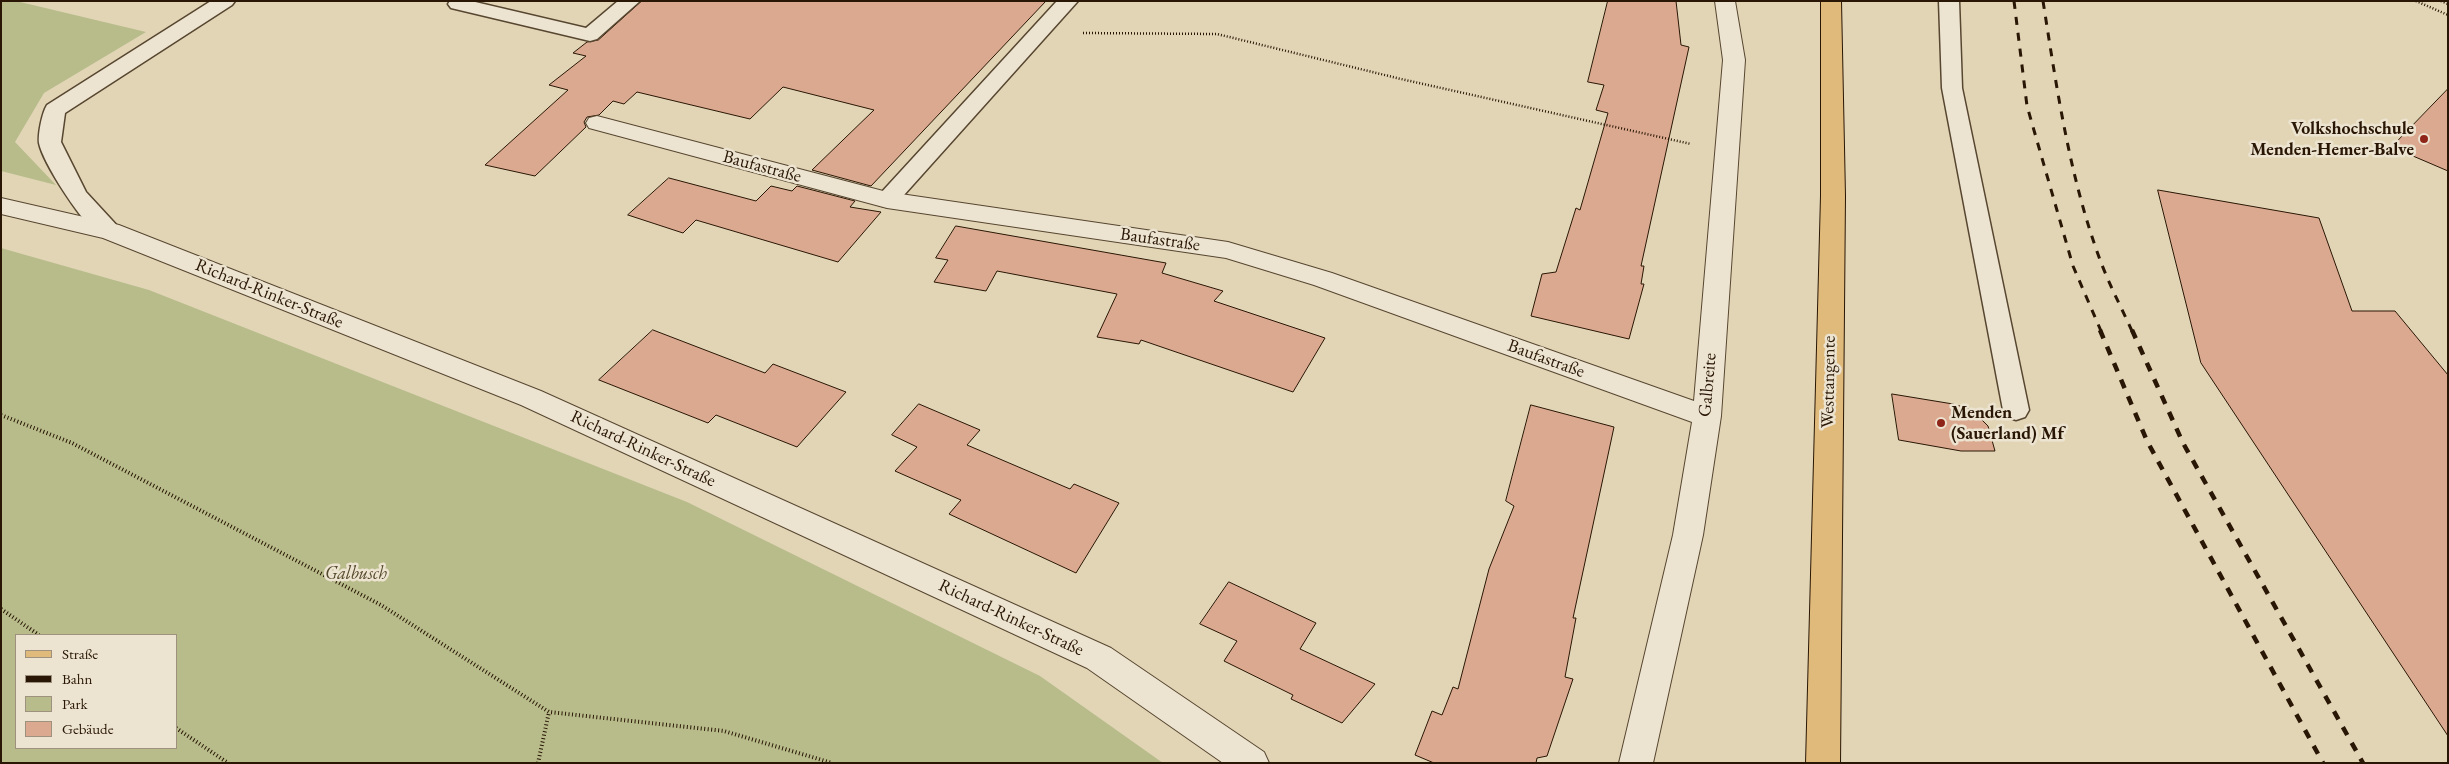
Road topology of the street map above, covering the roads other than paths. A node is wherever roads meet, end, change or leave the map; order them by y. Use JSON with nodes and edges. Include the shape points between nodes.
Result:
{"nodes":[{"id":1,"x":225,"y":1,"type":"edge"},
{"id":2,"x":630,"y":1,"type":"edge"},
{"id":3,"x":1725,"y":1,"type":"edge"},
{"id":4,"x":1831,"y":1,"type":"edge"},
{"id":5,"x":1949,"y":1,"type":"edge"},
{"id":6,"x":1060,"y":2,"type":"edge"},
{"id":7,"x":458,"y":4,"type":"dead end"},
{"id":8,"x":597,"y":123,"type":"dead end"},
{"id":9,"x":887,"y":200,"type":"junction"},
{"id":10,"x":1,"y":206,"type":"edge"},
{"id":11,"x":110,"y":231,"type":"junction"},
{"id":12,"x":2016,"y":410,"type":"dead end"},
{"id":13,"x":1707,"y":416,"type":"junction"},
{"id":14,"x":1252,"y":763,"type":"edge"},
{"id":15,"x":1636,"y":763,"type":"edge"},
{"id":16,"x":1823,"y":763,"type":"edge"}],
"edges":[{"from":1,"to":11,"type":"lane","via":[[55,110],[50,142],[76,195]]},
{"from":2,"to":7,"type":"lane","via":[[590,35]]},
{"from":3,"to":13,"type":"street","name":"Galbreite","via":[[1734,60]]},
{"from":4,"to":16,"type":"main road","name":"Westtangente","via":[[1833,196]]},
{"from":5,"to":12,"type":"lane","via":[[1952,88]]},
{"from":6,"to":9,"type":"lane","via":[[1024,50]]},
{"from":8,"to":9,"type":"street","name":"Baufastraße"},
{"from":9,"to":13,"type":"street","name":"Baufastraße","via":[[1228,250],[1323,279]]},
{"from":10,"to":11,"type":"street","name":"Richard-Rinker-Straße"},
{"from":11,"to":14,"type":"street","name":"Richard-Rinker-Straße","via":[[531,398],[1099,658]]},
{"from":13,"to":15,"type":"street","name":"Galbreite","via":[[1688,535]]}]}
